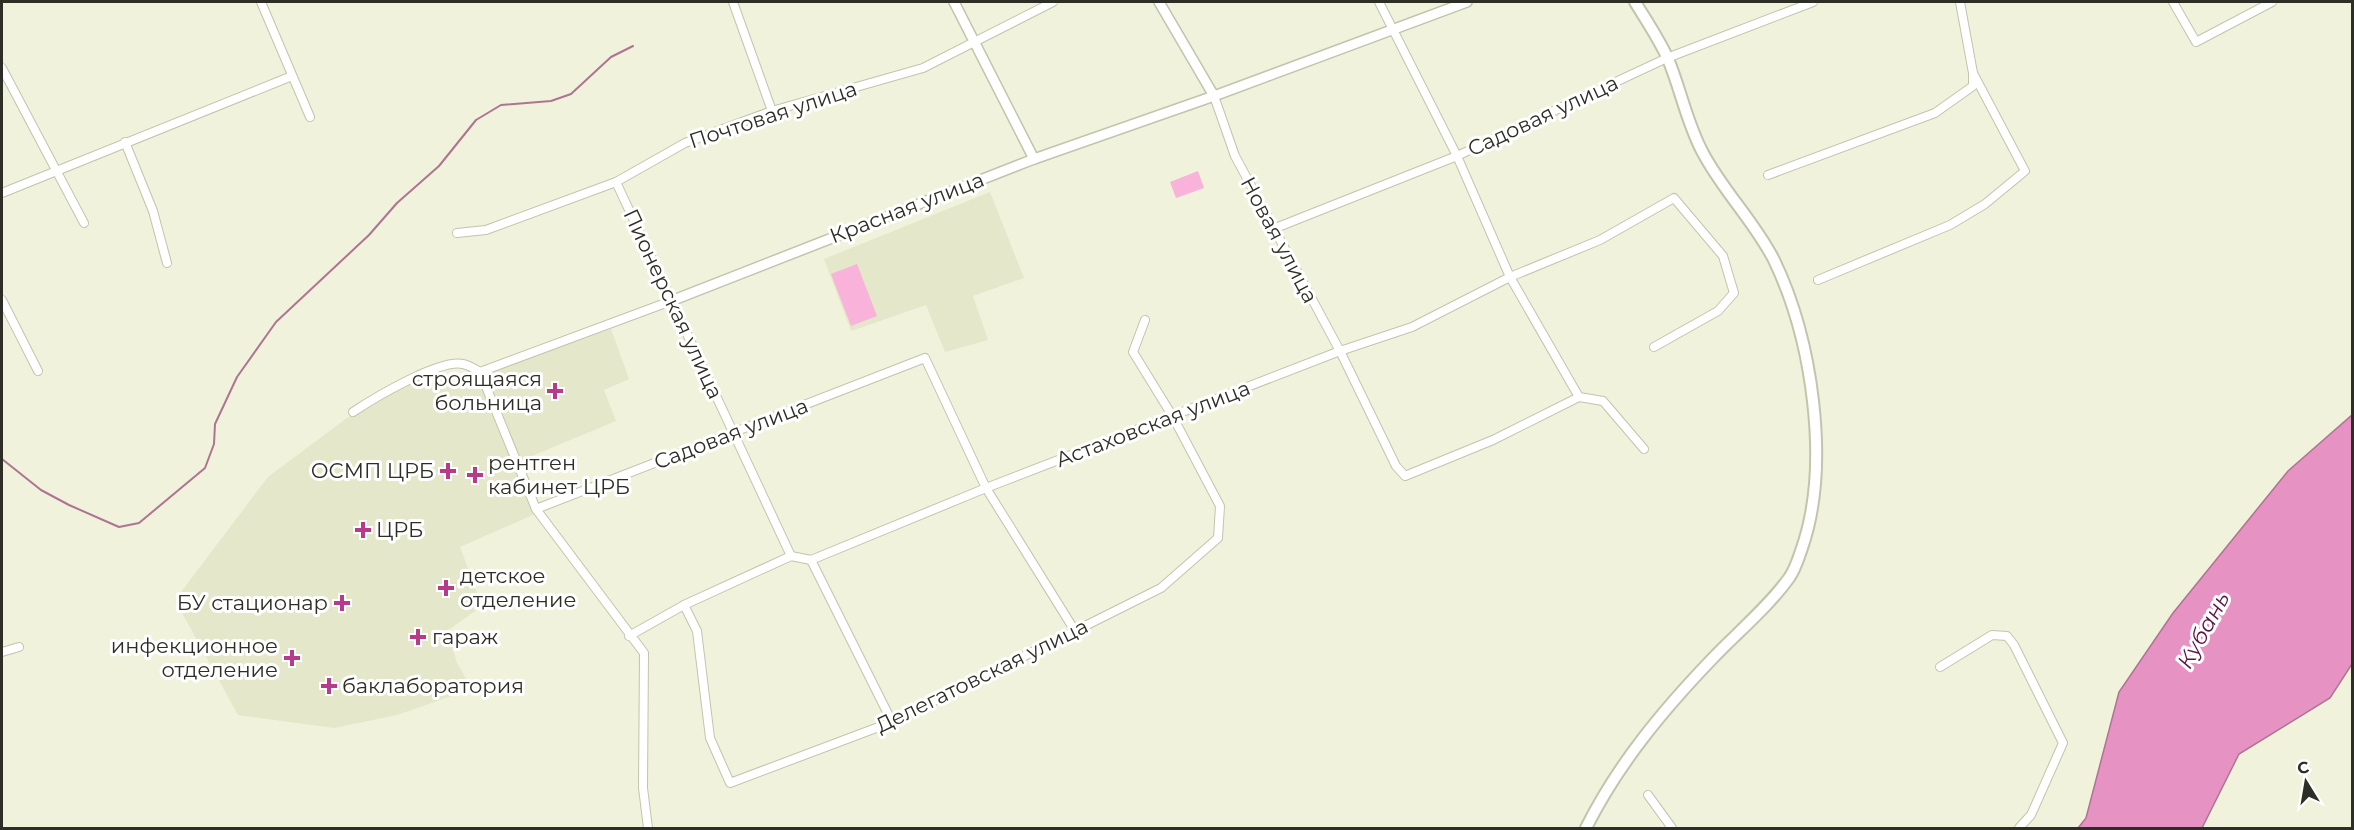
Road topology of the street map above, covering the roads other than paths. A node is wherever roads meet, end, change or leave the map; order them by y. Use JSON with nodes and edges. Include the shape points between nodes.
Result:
{"nodes":[{"id":1,"x":261,"y":2,"type":"edge"},
{"id":2,"x":733,"y":2,"type":"edge"},
{"id":3,"x":954,"y":2,"type":"edge"},
{"id":4,"x":1053,"y":2,"type":"edge"},
{"id":5,"x":1159,"y":2,"type":"edge"},
{"id":6,"x":1379,"y":2,"type":"edge"},
{"id":7,"x":1467,"y":2,"type":"edge"},
{"id":8,"x":1635,"y":2,"type":"edge"},
{"id":9,"x":1813,"y":2,"type":"edge"},
{"id":10,"x":1960,"y":2,"type":"edge"},
{"id":11,"x":2173,"y":2,"type":"edge"},
{"id":12,"x":2272,"y":2,"type":"edge"},
{"id":13,"x":1394,"y":30,"type":"junction"},
{"id":14,"x":976,"y":41,"type":"junction"},
{"id":15,"x":1667,"y":58,"type":"junction"},
{"id":16,"x":2,"y":68,"type":"edge"},
{"id":17,"x":1973,"y":73,"type":"junction"},
{"id":18,"x":292,"y":76,"type":"junction"},
{"id":19,"x":1214,"y":96,"type":"junction"},
{"id":20,"x":772,"y":111,"type":"junction"},
{"id":21,"x":310,"y":117,"type":"dead end"},
{"id":22,"x":125,"y":142,"type":"junction"},
{"id":23,"x":1457,"y":156,"type":"junction"},
{"id":24,"x":1034,"y":159,"type":"junction"},
{"id":25,"x":56,"y":169,"type":"junction"},
{"id":26,"x":1768,"y":175,"type":"dead end"},
{"id":27,"x":616,"y":183,"type":"junction"},
{"id":28,"x":2,"y":193,"type":"edge"},
{"id":29,"x":84,"y":224,"type":"dead end"},
{"id":30,"x":1273,"y":229,"type":"junction"},
{"id":31,"x":457,"y":233,"type":"dead end"},
{"id":32,"x":167,"y":263,"type":"dead end"},
{"id":33,"x":1510,"y":277,"type":"junction"},
{"id":34,"x":1818,"y":280,"type":"dead end"},
{"id":35,"x":2,"y":300,"type":"edge"},
{"id":36,"x":671,"y":301,"type":"junction"},
{"id":37,"x":1145,"y":320,"type":"dead end"},
{"id":38,"x":1654,"y":347,"type":"dead end"},
{"id":39,"x":1340,"y":351,"type":"junction"},
{"id":40,"x":38,"y":371,"type":"dead end"},
{"id":41,"x":480,"y":372,"type":"junction"},
{"id":42,"x":1579,"y":397,"type":"junction"},
{"id":43,"x":353,"y":412,"type":"dead end"},
{"id":44,"x":1173,"y":417,"type":"junction"},
{"id":45,"x":734,"y":434,"type":"junction"},
{"id":46,"x":1644,"y":449,"type":"dead end"},
{"id":47,"x":986,"y":488,"type":"junction"},
{"id":48,"x":536,"y":509,"type":"junction"},
{"id":49,"x":791,"y":556,"type":"junction"},
{"id":50,"x":811,"y":560,"type":"junction"},
{"id":51,"x":684,"y":605,"type":"junction"},
{"id":52,"x":1075,"y":631,"type":"junction"},
{"id":53,"x":629,"y":636,"type":"junction"},
{"id":54,"x":19,"y":647,"type":"dead end"},
{"id":55,"x":2,"y":652,"type":"edge"},
{"id":56,"x":1940,"y":667,"type":"dead end"},
{"id":57,"x":892,"y":722,"type":"junction"},
{"id":58,"x":1648,"y":795,"type":"dead end"},
{"id":59,"x":648,"y":828,"type":"edge"},
{"id":60,"x":1586,"y":828,"type":"edge"},
{"id":61,"x":1672,"y":828,"type":"edge"},
{"id":62,"x":2019,"y":828,"type":"edge"}],
"edges":[{"from":1,"to":18,"type":"street"},
{"from":2,"to":20,"type":"street"},
{"from":3,"to":14,"type":"street"},
{"from":4,"to":14,"type":"street","name":"Почтовая улица"},
{"from":5,"to":19,"type":"street","name":"Новая улица"},
{"from":6,"to":13,"type":"street"},
{"from":7,"to":13,"type":"street","name":"Красная улица"},
{"from":8,"to":15,"type":"main road"},
{"from":9,"to":15,"type":"street","name":"Садовая улица"},
{"from":10,"to":17,"type":"street"},
{"from":11,"to":12,"type":"street","via":[[2196,42]]},
{"from":13,"to":19,"type":"street","name":"Красная улица"},
{"from":13,"to":23,"type":"street"},
{"from":14,"to":20,"type":"street","name":"Почтовая улица","via":[[923,68]]},
{"from":14,"to":24,"type":"street"},
{"from":15,"to":23,"type":"street","name":"Садовая улица"},
{"from":15,"to":60,"type":"main road","via":[[1701,151],[1773,259],[1789,295],[1817,430],[1818,462],[1809,528],[1790,577],[1644,735]]},
{"from":16,"to":25,"type":"street"},
{"from":17,"to":26,"type":"street","via":[[1973,86],[1935,113]]},
{"from":17,"to":34,"type":"street","via":[[2025,171],[1985,204],[1950,225]]},
{"from":18,"to":21,"type":"street"},
{"from":18,"to":22,"type":"street"},
{"from":19,"to":24,"type":"street","name":"Красная улица"},
{"from":19,"to":30,"type":"street","name":"Новая улица","via":[[1235,156]]},
{"from":20,"to":27,"type":"street","name":"Почтовая улица","via":[[685,142]]},
{"from":22,"to":25,"type":"street"},
{"from":22,"to":32,"type":"street","via":[[153,211]]},
{"from":23,"to":30,"type":"street","name":"Садовая улица"},
{"from":23,"to":33,"type":"street"},
{"from":24,"to":36,"type":"street","name":"Красная улица"},
{"from":25,"to":28,"type":"street"},
{"from":25,"to":29,"type":"street"},
{"from":27,"to":31,"type":"street","name":"Почтовая улица","via":[[486,230]]},
{"from":27,"to":36,"type":"street","name":"Пионерская улица"},
{"from":30,"to":39,"type":"street","name":"Новая улица"},
{"from":33,"to":38,"type":"street","name":"Астаховская улица","via":[[1600,240],[1674,198],[1723,256],[1734,293],[1718,311]]},
{"from":33,"to":39,"type":"street","name":"Астаховская улица","via":[[1412,327]]},
{"from":33,"to":42,"type":"street"},
{"from":35,"to":40,"type":"street"},
{"from":36,"to":41,"type":"street","name":"Красная улица"},
{"from":36,"to":45,"type":"street","name":"Пионерская улица"},
{"from":37,"to":44,"type":"street","via":[[1133,352]]},
{"from":39,"to":42,"type":"street","name":"Новая улица","via":[[1396,466],[1405,476],[1493,440]]},
{"from":39,"to":44,"type":"street","name":"Астаховская улица"},
{"from":41,"to":43,"type":"street","via":[[464,364],[450,364],[382,392]]},
{"from":41,"to":48,"type":"street"},
{"from":42,"to":46,"type":"street","via":[[1603,401]]},
{"from":44,"to":47,"type":"street","name":"Астаховская улица"},
{"from":44,"to":52,"type":"street","name":"Делегатовская улица","via":[[1220,506],[1218,538],[1161,588]]},
{"from":45,"to":47,"type":"street","name":"Садовая улица","via":[[925,358]]},
{"from":45,"to":48,"type":"street","name":"Садовая улица"},
{"from":45,"to":49,"type":"street","name":"Пионерская улица"},
{"from":47,"to":50,"type":"street","name":"Астаховская улица"},
{"from":47,"to":52,"type":"street"},
{"from":48,"to":53,"type":"street"},
{"from":49,"to":50,"type":"street"},
{"from":49,"to":51,"type":"street"},
{"from":50,"to":57,"type":"street"},
{"from":51,"to":53,"type":"street"},
{"from":51,"to":57,"type":"street","name":"Делегатовская улица","via":[[697,631],[710,738],[730,783]]},
{"from":52,"to":57,"type":"street","name":"Делегатовская улица"},
{"from":53,"to":59,"type":"street","via":[[644,653],[643,788]]},
{"from":54,"to":55,"type":"street"},
{"from":56,"to":62,"type":"street","via":[[1992,635],[2007,636],[2063,743],[2031,815]]},
{"from":58,"to":61,"type":"street"}]}
